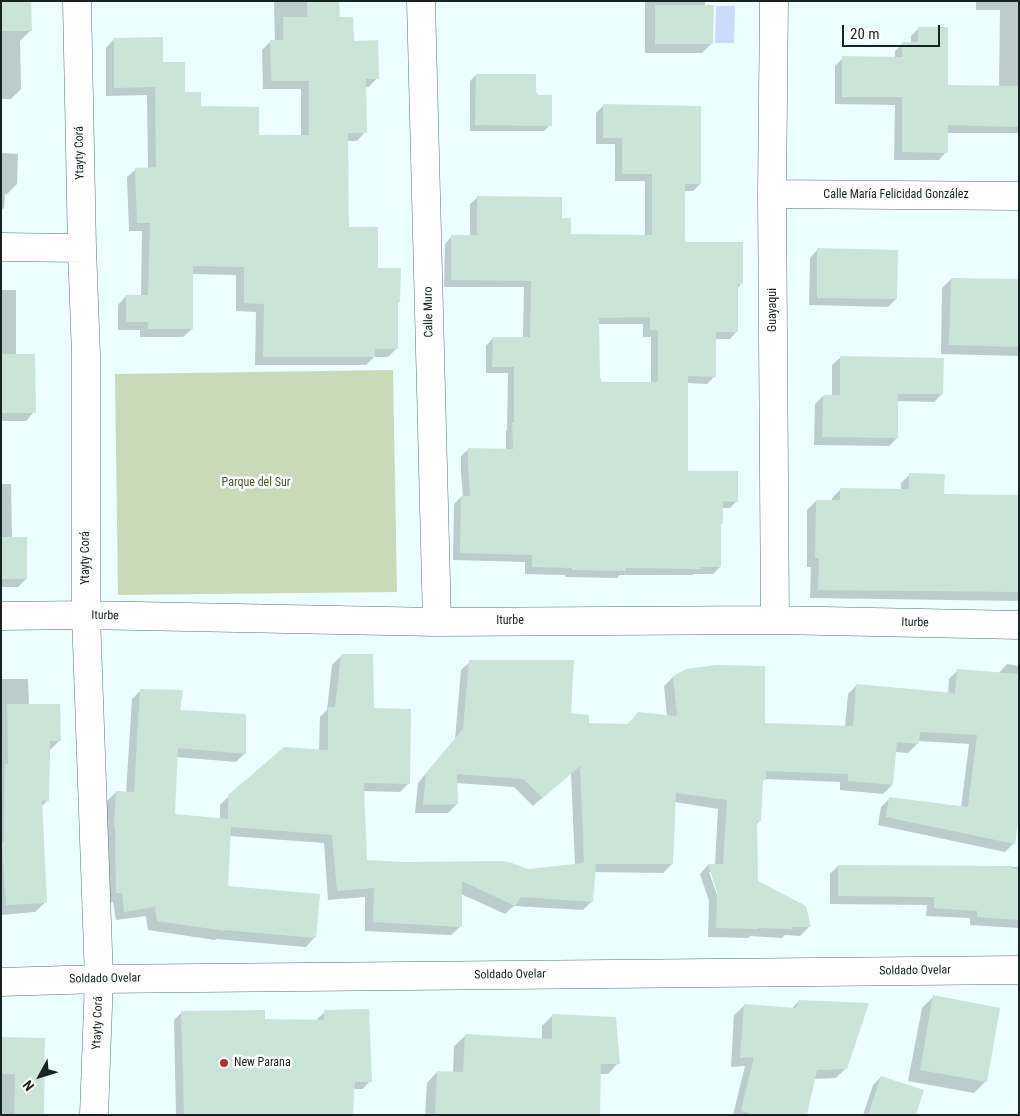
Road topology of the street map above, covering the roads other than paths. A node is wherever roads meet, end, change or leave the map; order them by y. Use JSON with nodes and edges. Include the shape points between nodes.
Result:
{"nodes":[{"id":1,"x":77,"y":1,"type":"edge"},
{"id":2,"x":421,"y":1,"type":"edge"},
{"id":3,"x":774,"y":1,"type":"edge"},
{"id":4,"x":772,"y":194,"type":"junction"},
{"id":5,"x":1019,"y":196,"type":"edge"},
{"id":6,"x":1,"y":247,"type":"edge"},
{"id":7,"x":82,"y":248,"type":"junction"},
{"id":8,"x":86,"y":615,"type":"junction"},
{"id":9,"x":1,"y":616,"type":"edge"},
{"id":10,"x":775,"y":620,"type":"junction"},
{"id":11,"x":437,"y":622,"type":"junction"},
{"id":12,"x":1019,"y":625,"type":"edge"},
{"id":13,"x":1019,"y":970,"type":"edge"},
{"id":14,"x":99,"y":979,"type":"junction"},
{"id":15,"x":1,"y":982,"type":"edge"},
{"id":16,"x":94,"y":1115,"type":"edge"}],
"edges":[{"from":1,"to":7,"type":"street","name":"Ytayty Corá"},
{"from":2,"to":11,"type":"street","name":"Calle Muro"},
{"from":3,"to":4,"type":"street","name":"Guayaqui"},
{"from":4,"to":5,"type":"street","name":"Calle María Felicidad González"},
{"from":4,"to":10,"type":"street","name":"Guayaqui"},
{"from":6,"to":7,"type":"street"},
{"from":7,"to":8,"type":"street","name":"Ytayty Corá","via":[[86,355]]},
{"from":8,"to":9,"type":"street","name":"Iturbe"},
{"from":8,"to":11,"type":"street","name":"Iturbe"},
{"from":8,"to":14,"type":"street","name":"Ytayty Corá"},
{"from":10,"to":11,"type":"street","name":"Iturbe"},
{"from":10,"to":12,"type":"street","name":"Iturbe"},
{"from":13,"to":14,"type":"street","name":"Soldado Ovelar"},
{"from":14,"to":15,"type":"street","name":"Soldado Ovelar"},
{"from":14,"to":16,"type":"street","name":"Ytayty Corá"}]}
